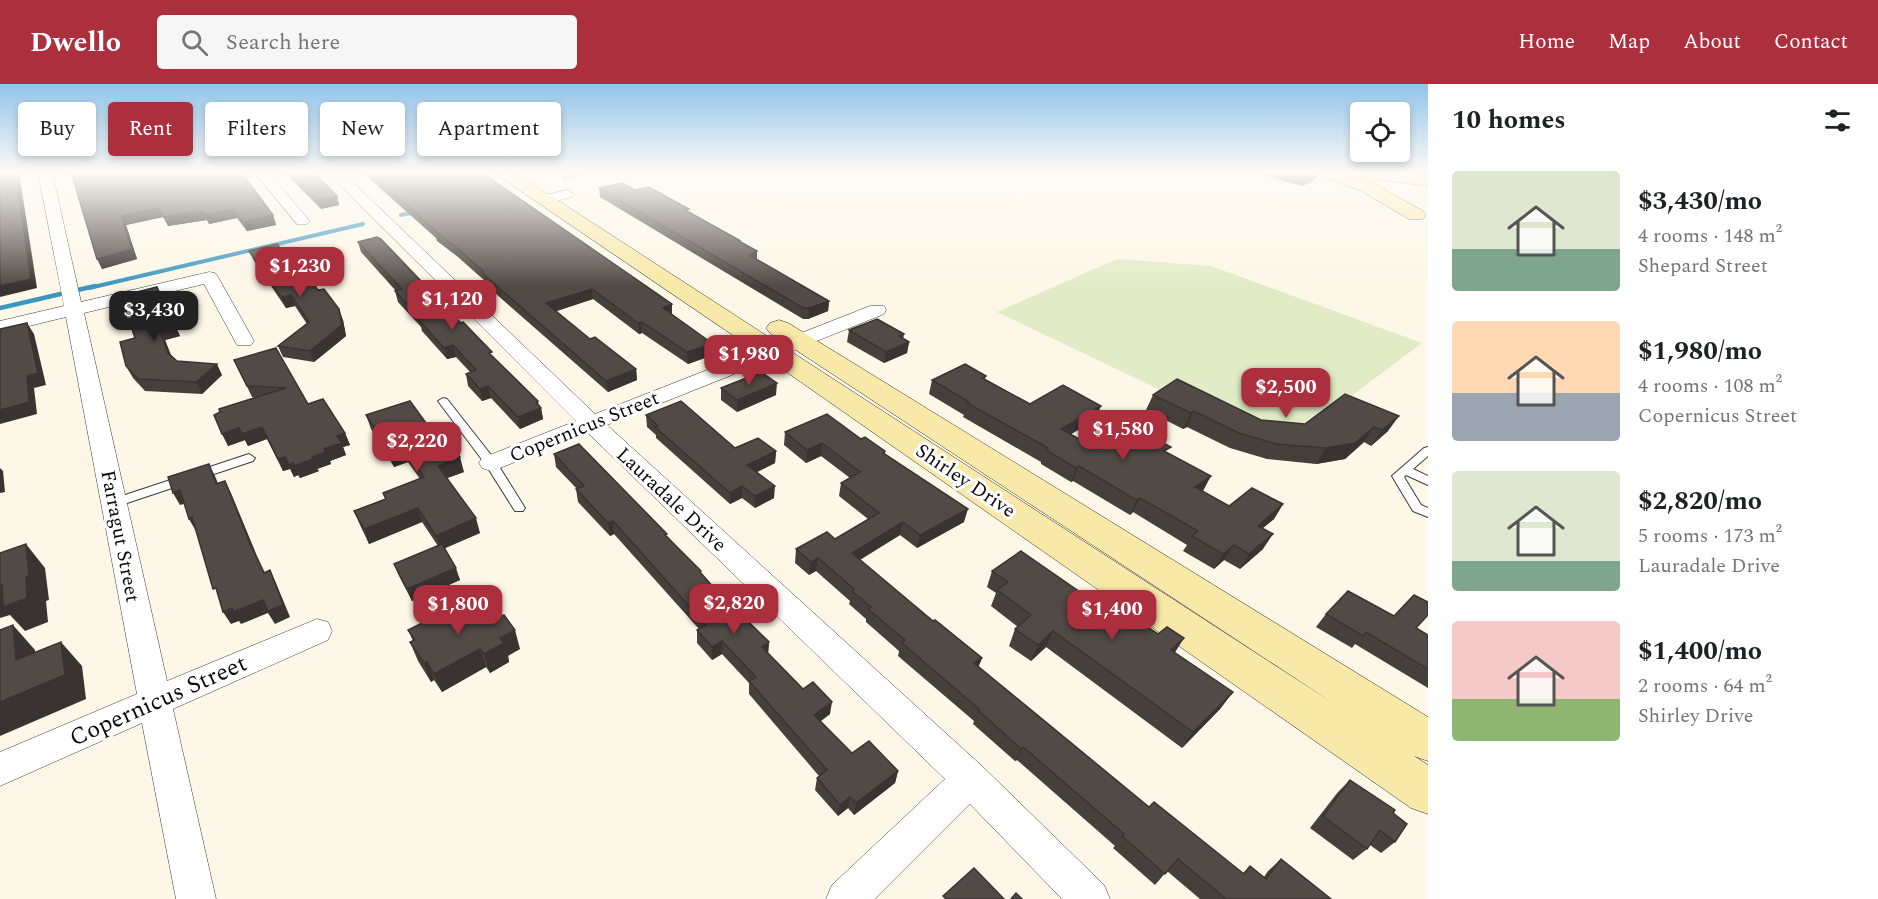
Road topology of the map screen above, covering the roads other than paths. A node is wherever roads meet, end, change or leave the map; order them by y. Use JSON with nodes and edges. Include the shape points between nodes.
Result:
{"nodes":[{"id":1,"x":53,"y":210,"type":"edge"},
{"id":2,"x":293,"y":210,"type":"edge"},
{"id":3,"x":373,"y":210,"type":"edge"},
{"id":4,"x":573,"y":210,"type":"edge"},
{"id":5,"x":1405,"y":210,"type":"edge"},
{"id":6,"x":1422,"y":220,"type":"edge"},
{"id":7,"x":302,"y":221,"type":"dead end"},
{"id":8,"x":72,"y":298,"type":"junction"},
{"id":9,"x":877,"y":310,"type":"dead end"},
{"id":10,"x":0,"y":327,"type":"edge"},
{"id":11,"x":244,"y":341,"type":"dead end"},
{"id":12,"x":786,"y":346,"type":"junction"},
{"id":13,"x":443,"y":401,"type":"dead end"},
{"id":14,"x":591,"y":423,"type":"junction"},
{"id":15,"x":1428,"y":450,"type":"edge"},
{"id":16,"x":249,"y":458,"type":"dead end"},
{"id":17,"x":491,"y":463,"type":"junction"},
{"id":18,"x":1404,"y":470,"type":"junction"},
{"id":19,"x":1428,"y":482,"type":"edge"},
{"id":20,"x":114,"y":503,"type":"junction"},
{"id":21,"x":519,"y":508,"type":"dead end"},
{"id":22,"x":1428,"y":513,"type":"edge"},
{"id":23,"x":317,"y":631,"type":"dead end"},
{"id":24,"x":154,"y":702,"type":"junction"},
{"id":25,"x":1428,"y":741,"type":"edge"},
{"id":26,"x":0,"y":769,"type":"edge"},
{"id":27,"x":969,"y":779,"type":"junction"},
{"id":28,"x":1428,"y":792,"type":"edge"},
{"id":29,"x":196,"y":899,"type":"edge"},
{"id":30,"x":846,"y":899,"type":"edge"},
{"id":31,"x":1090,"y":899,"type":"edge"}],
"edges":[{"from":1,"to":8,"type":"street","name":"Farragut Street"},
{"from":2,"to":7,"type":"street"},
{"from":3,"to":14,"type":"street","name":"Lauradale Drive"},
{"from":4,"to":12,"type":"street","name":"Shirley Drive"},
{"from":5,"to":6,"type":"street"},
{"from":8,"to":10,"type":"street"},
{"from":8,"to":11,"type":"street","via":[[209,277]]},
{"from":8,"to":20,"type":"street","name":"Farragut Street"},
{"from":9,"to":12,"type":"street","name":"Copernicus Street"},
{"from":12,"to":14,"type":"street","name":"Copernicus Street"},
{"from":12,"to":25,"type":"street","name":"Shirley Drive"},
{"from":12,"to":28,"type":"street","name":"Shirley Drive"},
{"from":13,"to":17,"type":"lane"},
{"from":14,"to":17,"type":"street","name":"Copernicus Street"},
{"from":14,"to":27,"type":"street","name":"Lauradale Drive"},
{"from":15,"to":18,"type":"lane"},
{"from":16,"to":20,"type":"lane"},
{"from":17,"to":21,"type":"lane"},
{"from":18,"to":19,"type":"lane"},
{"from":18,"to":22,"type":"lane","via":[[1398,476],[1417,508]]},
{"from":20,"to":24,"type":"street","name":"Farragut Street"},
{"from":23,"to":24,"type":"street","name":"Copernicus Street"},
{"from":24,"to":26,"type":"street","name":"Copernicus Street"},
{"from":24,"to":29,"type":"street","name":"Farragut Street"},
{"from":27,"to":30,"type":"street"},
{"from":27,"to":31,"type":"street","name":"Lauradale Drive"}]}
